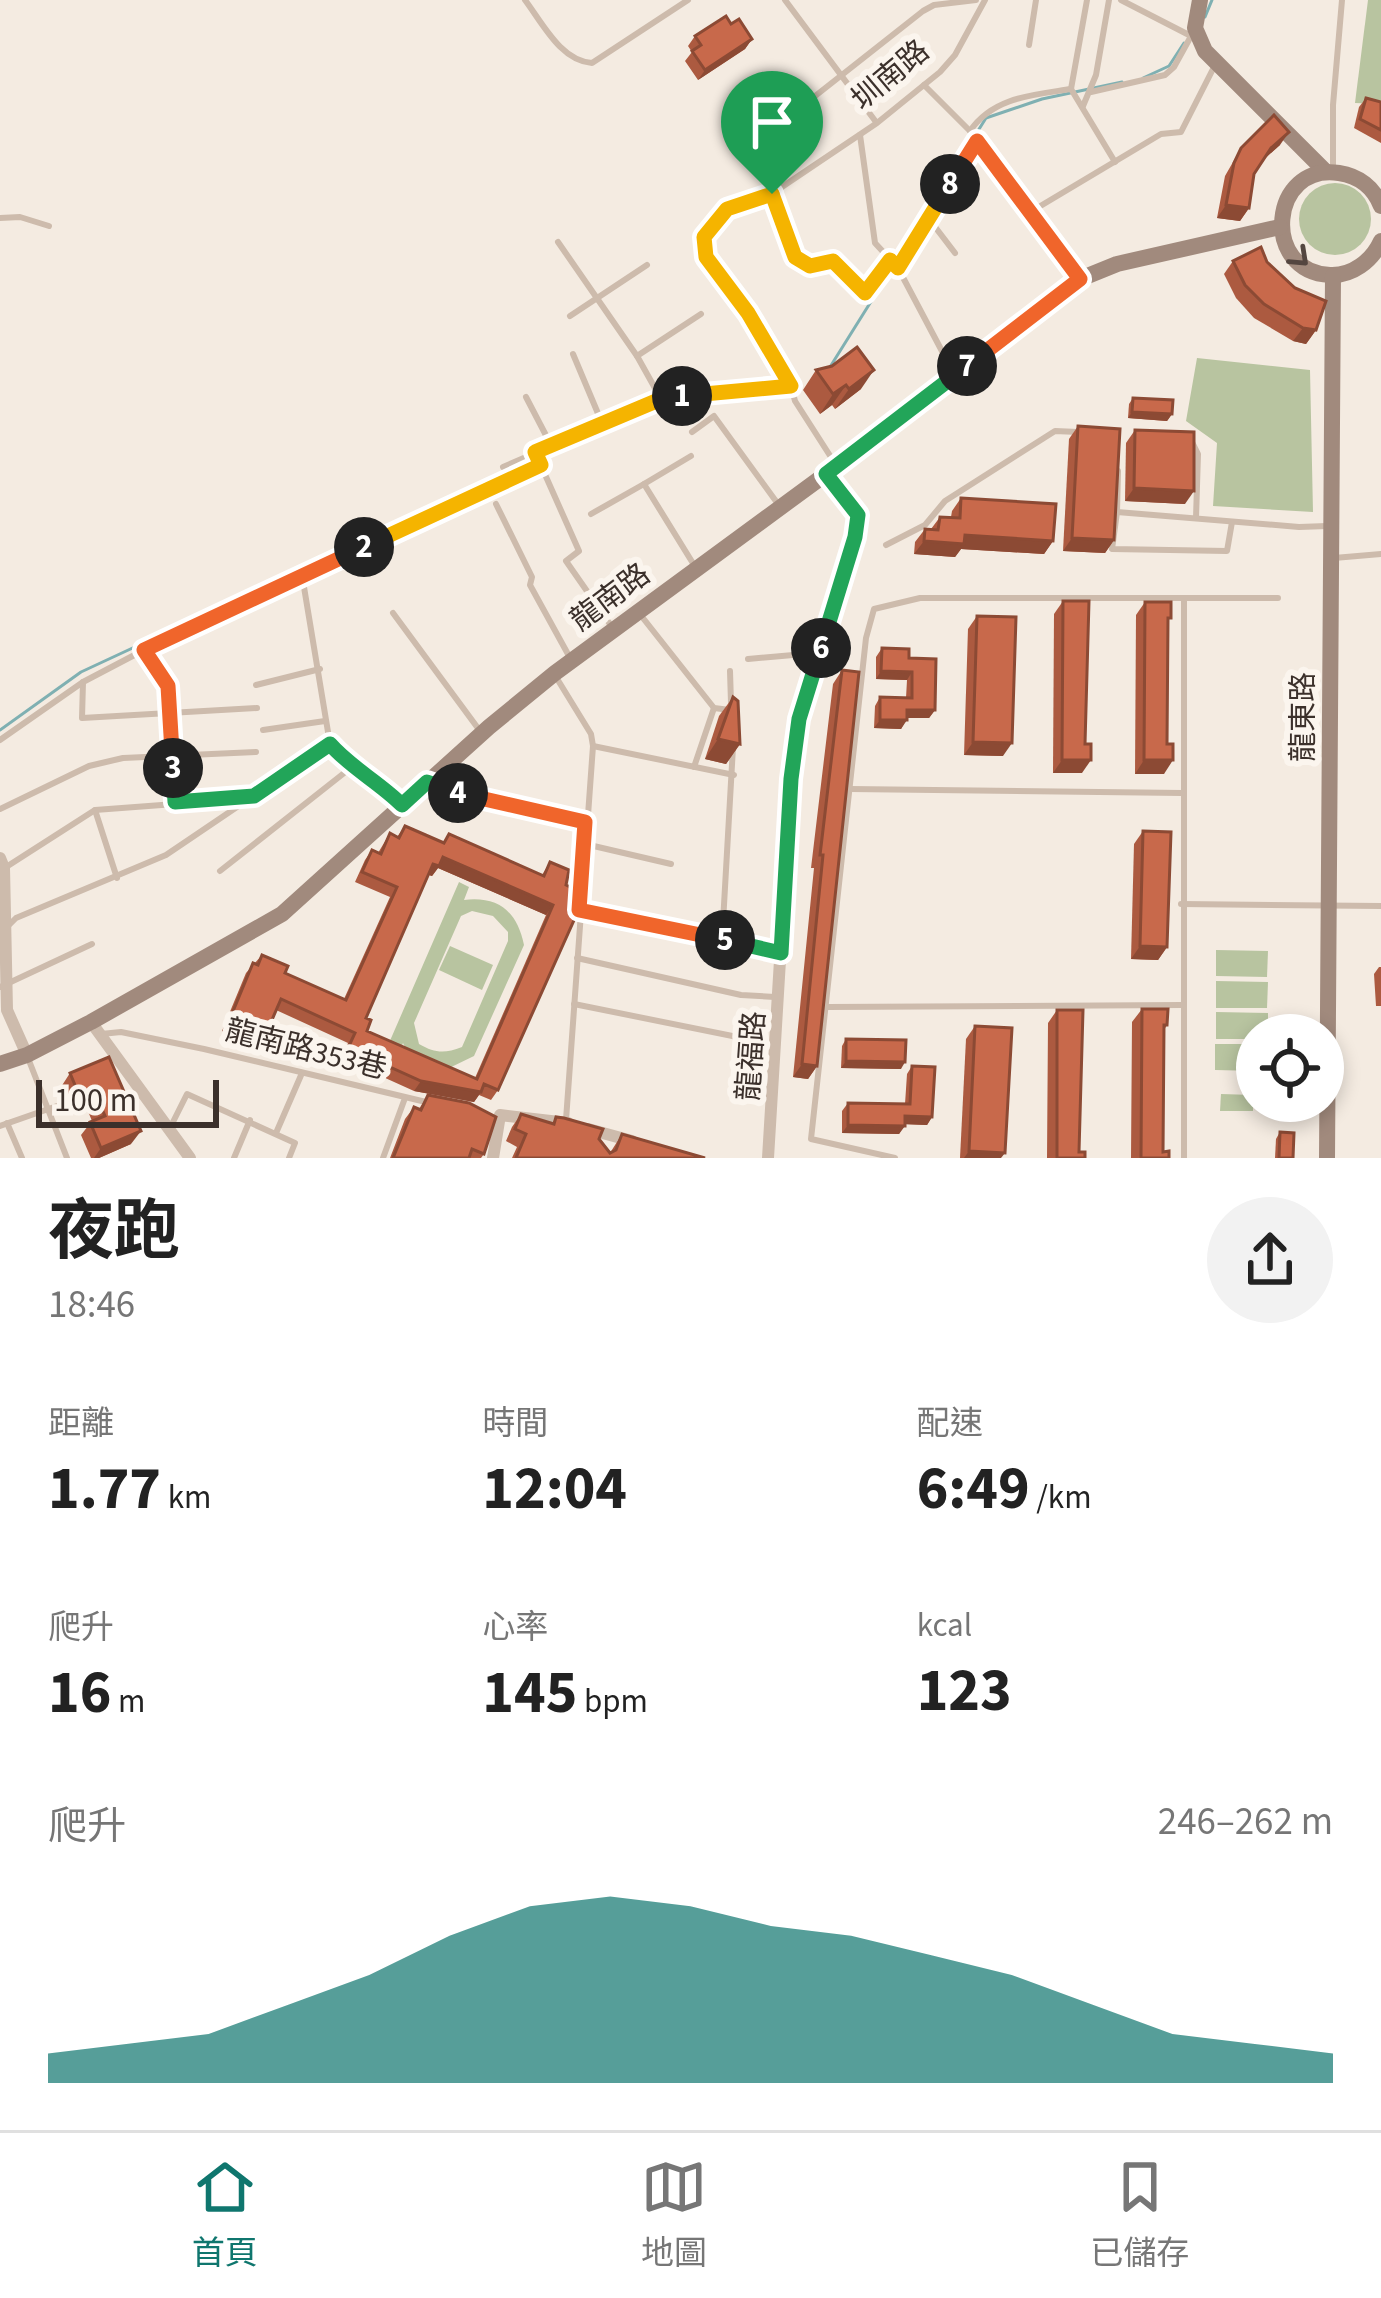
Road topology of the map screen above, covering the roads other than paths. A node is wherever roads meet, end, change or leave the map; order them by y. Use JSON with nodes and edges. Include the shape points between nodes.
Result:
{"nodes":[{"id":1,"x":525,"y":0,"type":"edge"},
{"id":2,"x":688,"y":0,"type":"edge"},
{"id":3,"x":785,"y":0,"type":"edge"},
{"id":4,"x":976,"y":0,"type":"edge"},
{"id":5,"x":985,"y":0,"type":"edge"},
{"id":6,"x":1036,"y":0,"type":"edge"},
{"id":7,"x":1087,"y":0,"type":"edge"},
{"id":8,"x":1109,"y":0,"type":"edge"},
{"id":9,"x":1121,"y":0,"type":"edge"},
{"id":10,"x":1201,"y":0,"type":"edge"},
{"id":11,"x":1342,"y":0,"type":"edge"},
{"id":12,"x":947,"y":1,"type":"edge"},
{"id":13,"x":1192,"y":33,"type":"junction"},
{"id":14,"x":1029,"y":45,"type":"dead end"},
{"id":15,"x":1217,"y":62,"type":"junction"},
{"id":16,"x":840,"y":77,"type":"junction"},
{"id":17,"x":924,"y":85,"type":"junction"},
{"id":18,"x":1071,"y":89,"type":"junction"},
{"id":19,"x":1091,"y":92,"type":"junction"},
{"id":20,"x":805,"y":104,"type":"dead end"},
{"id":21,"x":1083,"y":106,"type":"junction"},
{"id":22,"x":877,"y":124,"type":"junction"},
{"id":23,"x":970,"y":130,"type":"junction"},
{"id":24,"x":860,"y":135,"type":"junction"},
{"id":25,"x":977,"y":141,"type":"junction"},
{"id":26,"x":1114,"y":162,"type":"junction"},
{"id":27,"x":1329,"y":172,"type":"junction"},
{"id":28,"x":772,"y":194,"type":"junction"},
{"id":29,"x":1381,"y":206,"type":"edge"},
{"id":30,"x":1032,"y":211,"type":"junction"},
{"id":31,"x":0,"y":218,"type":"edge"},
{"id":32,"x":929,"y":219,"type":"junction"},
{"id":33,"x":49,"y":226,"type":"dead end"},
{"id":34,"x":1280,"y":227,"type":"junction"},
{"id":35,"x":1381,"y":241,"type":"edge"},
{"id":36,"x":558,"y":242,"type":"dead end"},
{"id":37,"x":955,"y":253,"type":"dead end"},
{"id":38,"x":890,"y":260,"type":"junction"},
{"id":39,"x":647,"y":265,"type":"dead end"},
{"id":40,"x":898,"y":268,"type":"junction"},
{"id":41,"x":1333,"y":276,"type":"junction"},
{"id":42,"x":1080,"y":279,"type":"junction"},
{"id":43,"x":598,"y":301,"type":"junction"},
{"id":44,"x":701,"y":314,"type":"dead end"},
{"id":45,"x":570,"y":316,"type":"dead end"},
{"id":46,"x":573,"y":354,"type":"dead end"},
{"id":47,"x":637,"y":356,"type":"junction"},
{"id":48,"x":955,"y":375,"type":"junction"},
{"id":49,"x":791,"y":386,"type":"junction"},
{"id":50,"x":526,"y":397,"type":"dead end"},
{"id":51,"x":661,"y":399,"type":"junction"},
{"id":52,"x":602,"y":424,"type":"junction"},
{"id":53,"x":692,"y":432,"type":"dead end"},
{"id":54,"x":1097,"y":432,"type":"edge"},
{"id":55,"x":1187,"y":434,"type":"edge"},
{"id":56,"x":551,"y":445,"type":"junction"},
{"id":57,"x":535,"y":452,"type":"junction"},
{"id":58,"x":1118,"y":452,"type":"edge"},
{"id":59,"x":691,"y":456,"type":"dead end"},
{"id":60,"x":541,"y":465,"type":"junction"},
{"id":61,"x":503,"y":467,"type":"dead end"},
{"id":62,"x":831,"y":470,"type":"junction"},
{"id":63,"x":644,"y":484,"type":"junction"},
{"id":64,"x":496,"y":504,"type":"dead end"},
{"id":65,"x":780,"y":506,"type":"junction"},
{"id":66,"x":1117,"y":512,"type":"junction"},
{"id":67,"x":591,"y":514,"type":"dead end"},
{"id":68,"x":1196,"y":518,"type":"junction"},
{"id":69,"x":1232,"y":521,"type":"junction"},
{"id":70,"x":1330,"y":525,"type":"junction"},
{"id":71,"x":886,"y":545,"type":"dead end"},
{"id":72,"x":1381,"y":554,"type":"edge"},
{"id":73,"x":1330,"y":558,"type":"junction"},
{"id":74,"x":696,"y":568,"type":"junction"},
{"id":75,"x":302,"y":575,"type":"junction"},
{"id":76,"x":1184,"y":598,"type":"junction"},
{"id":77,"x":1278,"y":598,"type":"dead end"},
{"id":78,"x":637,"y":610,"type":"junction"},
{"id":79,"x":393,"y":613,"type":"dead end"},
{"id":80,"x":612,"y":628,"type":"junction"},
{"id":81,"x":144,"y":650,"type":"junction"},
{"id":82,"x":820,"y":652,"type":"junction"},
{"id":83,"x":748,"y":659,"type":"dead end"},
{"id":84,"x":571,"y":660,"type":"junction"},
{"id":85,"x":320,"y":669,"type":"junction"},
{"id":86,"x":730,"y":671,"type":"dead end"},
{"id":87,"x":554,"y":674,"type":"junction"},
{"id":88,"x":82,"y":682,"type":"junction"},
{"id":89,"x":256,"y":685,"type":"dead end"},
{"id":90,"x":257,"y":708,"type":"dead end"},
{"id":91,"x":714,"y":708,"type":"junction"},
{"id":92,"x":169,"y":713,"type":"junction"},
{"id":93,"x":325,"y":722,"type":"junction"},
{"id":94,"x":263,"y":730,"type":"dead end"},
{"id":95,"x":732,"y":732,"type":"edge"},
{"id":96,"x":482,"y":734,"type":"junction"},
{"id":97,"x":0,"y":740,"type":"edge"},
{"id":98,"x":330,"y":744,"type":"junction"},
{"id":99,"x":593,"y":746,"type":"junction"},
{"id":100,"x":256,"y":752,"type":"dead end"},
{"id":101,"x":173,"y":758,"type":"junction"},
{"id":102,"x":353,"y":766,"type":"junction"},
{"id":103,"x":694,"y":766,"type":"junction"},
{"id":104,"x":734,"y":775,"type":"junction"},
{"id":105,"x":427,"y":782,"type":"junction"},
{"id":106,"x":850,"y":789,"type":"junction"},
{"id":107,"x":1182,"y":794,"type":"junction"},
{"id":108,"x":246,"y":798,"type":"junction"},
{"id":109,"x":175,"y":802,"type":"junction"},
{"id":110,"x":402,"y":805,"type":"junction"},
{"id":111,"x":0,"y":809,"type":"edge"},
{"id":112,"x":95,"y":810,"type":"junction"},
{"id":113,"x":585,"y":822,"type":"junction"},
{"id":114,"x":585,"y":844,"type":"junction"},
{"id":115,"x":671,"y":864,"type":"dead end"},
{"id":116,"x":2,"y":865,"type":"edge"},
{"id":117,"x":220,"y":872,"type":"dead end"},
{"id":118,"x":117,"y":878,"type":"junction"},
{"id":119,"x":1181,"y":904,"type":"junction"},
{"id":120,"x":1329,"y":904,"type":"junction"},
{"id":121,"x":1381,"y":906,"type":"edge"},
{"id":122,"x":579,"y":910,"type":"junction"},
{"id":123,"x":2,"y":930,"type":"edge"},
{"id":124,"x":722,"y":940,"type":"junction"},
{"id":125,"x":92,"y":944,"type":"dead end"},
{"id":126,"x":781,"y":953,"type":"junction"},
{"id":127,"x":577,"y":958,"type":"junction"},
{"id":128,"x":3,"y":986,"type":"edge"},
{"id":129,"x":778,"y":997,"type":"junction"},
{"id":130,"x":574,"y":1004,"type":"junction"},
{"id":131,"x":1182,"y":1005,"type":"junction"},
{"id":132,"x":826,"y":1007,"type":"junction"},
{"id":133,"x":96,"y":1028,"type":"junction"},
{"id":134,"x":776,"y":1045,"type":"junction"},
{"id":135,"x":27,"y":1055,"type":"junction"},
{"id":136,"x":0,"y":1064,"type":"edge"},
{"id":137,"x":302,"y":1073,"type":"junction"},
{"id":138,"x":405,"y":1098,"type":"junction"},
{"id":139,"x":434,"y":1103,"type":"edge"},
{"id":140,"x":58,"y":1106,"type":"dead end"},
{"id":141,"x":46,"y":1108,"type":"junction"},
{"id":142,"x":250,"y":1120,"type":"junction"},
{"id":143,"x":566,"y":1123,"type":"junction"},
{"id":144,"x":4,"y":1125,"type":"edge"},
{"id":145,"x":170,"y":1129,"type":"junction"},
{"id":146,"x":276,"y":1133,"type":"junction"},
{"id":147,"x":651,"y":1146,"type":"edge"},
{"id":148,"x":22,"y":1158,"type":"edge"},
{"id":149,"x":68,"y":1158,"type":"edge"},
{"id":150,"x":190,"y":1158,"type":"edge"},
{"id":151,"x":234,"y":1158,"type":"edge"},
{"id":152,"x":289,"y":1158,"type":"edge"},
{"id":153,"x":383,"y":1158,"type":"edge"},
{"id":154,"x":493,"y":1158,"type":"edge"},
{"id":155,"x":768,"y":1158,"type":"edge"},
{"id":156,"x":895,"y":1158,"type":"edge"},
{"id":157,"x":1184,"y":1158,"type":"edge"},
{"id":158,"x":1328,"y":1158,"type":"edge"}],
"edges":[{"from":1,"to":2,"type":"lane","via":[[562,49],[592,63]]},
{"from":3,"to":16,"type":"lane"},
{"from":4,"to":12,"type":"lane"},
{"from":5,"to":17,"type":"lane","name":"圳南路","via":[[956,55]]},
{"from":6,"to":14,"type":"lane"},
{"from":7,"to":18,"type":"lane"},
{"from":8,"to":19,"type":"lane"},
{"from":9,"to":13,"type":"lane"},
{"from":10,"to":13,"type":"main road"},
{"from":11,"to":27,"type":"lane"},
{"from":12,"to":16,"type":"lane"},
{"from":13,"to":15,"type":"main road"},
{"from":13,"to":19,"type":"lane","via":[[1165,75]]},
{"from":15,"to":26,"type":"lane","via":[[1181,131],[1160,134]]},
{"from":15,"to":27,"type":"main road"},
{"from":16,"to":20,"type":"lane"},
{"from":16,"to":22,"type":"lane"},
{"from":17,"to":22,"type":"lane","name":"圳南路"},
{"from":17,"to":23,"type":"lane"},
{"from":18,"to":21,"type":"lane"},
{"from":18,"to":23,"type":"lane","via":[[1003,103]]},
{"from":19,"to":21,"type":"lane"},
{"from":21,"to":26,"type":"lane"},
{"from":22,"to":24,"type":"lane","name":"圳南路"},
{"from":23,"to":25,"type":"lane"},
{"from":24,"to":28,"type":"lane","name":"圳南路"},
{"from":24,"to":38,"type":"lane","via":[[875,243]]},
{"from":25,"to":30,"type":"lane"},
{"from":25,"to":32,"type":"lane"},
{"from":26,"to":30,"type":"lane"},
{"from":27,"to":29,"type":"main road","via":[[1359,180]]},
{"from":27,"to":34,"type":"main road","via":[[1296,186]]},
{"from":28,"to":38,"type":"lane","via":[[795,257],[810,266],[833,261],[865,293]]},
{"from":28,"to":49,"type":"lane","name":"圳南路","via":[[727,209],[704,237],[706,257]]},
{"from":30,"to":42,"type":"lane"},
{"from":31,"to":33,"type":"lane"},
{"from":32,"to":37,"type":"lane"},
{"from":32,"to":40,"type":"lane"},
{"from":34,"to":41,"type":"main road","one_way":true,"via":[[1292,257]]},
{"from":34,"to":42,"type":"main road","name":"龍南路"},
{"from":35,"to":41,"type":"main road","via":[[1361,267]]},
{"from":36,"to":43,"type":"lane"},
{"from":38,"to":40,"type":"lane"},
{"from":39,"to":43,"type":"lane"},
{"from":40,"to":48,"type":"lane"},
{"from":41,"to":70,"type":"main road","name":"龍東路"},
{"from":42,"to":48,"type":"main road","name":"龍南路"},
{"from":43,"to":45,"type":"lane"},
{"from":43,"to":47,"type":"lane"},
{"from":44,"to":47,"type":"lane"},
{"from":46,"to":52,"type":"lane"},
{"from":47,"to":51,"type":"lane"},
{"from":48,"to":62,"type":"main road","name":"龍南路"},
{"from":49,"to":51,"type":"lane"},
{"from":49,"to":62,"type":"lane"},
{"from":50,"to":56,"type":"lane"},
{"from":51,"to":52,"type":"lane"},
{"from":52,"to":56,"type":"lane"},
{"from":53,"to":65,"type":"lane","via":[[714,416]]},
{"from":54,"to":71,"type":"lane","via":[[1055,431]]},
{"from":55,"to":68,"type":"lane","via":[[1198,454]]},
{"from":56,"to":57,"type":"lane"},
{"from":57,"to":60,"type":"lane"},
{"from":57,"to":61,"type":"lane"},
{"from":58,"to":66,"type":"lane"},
{"from":59,"to":63,"type":"lane"},
{"from":60,"to":75,"type":"lane"},
{"from":60,"to":80,"type":"lane","via":[[579,551],[566,561]]},
{"from":62,"to":65,"type":"main road","name":"龍南路"},
{"from":62,"to":82,"type":"street","name":"龍福路","via":[[858,515]]},
{"from":63,"to":67,"type":"lane"},
{"from":63,"to":74,"type":"lane"},
{"from":64,"to":84,"type":"lane"},
{"from":65,"to":74,"type":"main road","name":"龍南路"},
{"from":66,"to":68,"type":"lane"},
{"from":66,"to":69,"type":"lane","via":[[1112,549],[1227,551]]},
{"from":68,"to":69,"type":"lane"},
{"from":69,"to":70,"type":"lane"},
{"from":70,"to":73,"type":"main road","name":"龍東路"},
{"from":72,"to":73,"type":"lane"},
{"from":73,"to":120,"type":"main road","name":"龍東路"},
{"from":74,"to":78,"type":"main road","name":"龍南路"},
{"from":75,"to":81,"type":"lane"},
{"from":75,"to":85,"type":"lane"},
{"from":76,"to":77,"type":"lane"},
{"from":76,"to":106,"type":"lane","via":[[920,598],[874,609]]},
{"from":76,"to":107,"type":"lane"},
{"from":78,"to":80,"type":"main road","name":"龍南路"},
{"from":78,"to":91,"type":"lane"},
{"from":79,"to":96,"type":"lane"},
{"from":80,"to":84,"type":"main road","name":"龍南路"},
{"from":81,"to":88,"type":"lane"},
{"from":81,"to":92,"type":"lane","via":[[168,686]]},
{"from":82,"to":83,"type":"lane"},
{"from":82,"to":126,"type":"street","name":"龍福路","via":[[791,779]]},
{"from":84,"to":87,"type":"main road","name":"龍南路"},
{"from":85,"to":89,"type":"lane"},
{"from":85,"to":93,"type":"lane"},
{"from":86,"to":91,"type":"lane","via":[[732,710]]},
{"from":87,"to":96,"type":"main road","name":"龍南路"},
{"from":87,"to":99,"type":"lane"},
{"from":88,"to":92,"type":"lane","via":[[82,718]]},
{"from":88,"to":97,"type":"lane"},
{"from":90,"to":92,"type":"lane"},
{"from":91,"to":103,"type":"lane"},
{"from":92,"to":101,"type":"lane"},
{"from":93,"to":94,"type":"lane"},
{"from":93,"to":98,"type":"lane"},
{"from":95,"to":104,"type":"lane"},
{"from":96,"to":105,"type":"main road","name":"龍南路"},
{"from":98,"to":102,"type":"lane"},
{"from":98,"to":108,"type":"lane"},
{"from":99,"to":103,"type":"lane"},
{"from":99,"to":113,"type":"lane"},
{"from":100,"to":101,"type":"lane"},
{"from":101,"to":109,"type":"lane"},
{"from":101,"to":111,"type":"lane","via":[[89,766]]},
{"from":102,"to":110,"type":"lane"},
{"from":102,"to":117,"type":"lane"},
{"from":103,"to":104,"type":"lane"},
{"from":104,"to":124,"type":"lane"},
{"from":105,"to":110,"type":"main road","name":"龍南路"},
{"from":105,"to":113,"type":"lane"},
{"from":106,"to":107,"type":"lane"},
{"from":106,"to":132,"type":"lane"},
{"from":107,"to":119,"type":"lane"},
{"from":108,"to":109,"type":"lane"},
{"from":108,"to":118,"type":"lane","via":[[166,855]]},
{"from":109,"to":112,"type":"lane"},
{"from":110,"to":133,"type":"main road","name":"龍南路","via":[[282,914]]},
{"from":112,"to":116,"type":"lane"},
{"from":112,"to":118,"type":"lane"},
{"from":113,"to":114,"type":"lane"},
{"from":114,"to":115,"type":"lane"},
{"from":114,"to":122,"type":"lane"},
{"from":116,"to":123,"type":"street"},
{"from":118,"to":123,"type":"lane"},
{"from":119,"to":120,"type":"lane"},
{"from":119,"to":131,"type":"lane"},
{"from":120,"to":121,"type":"lane"},
{"from":120,"to":158,"type":"main road","name":"龍東路"},
{"from":122,"to":124,"type":"lane"},
{"from":122,"to":127,"type":"lane"},
{"from":123,"to":128,"type":"street"},
{"from":124,"to":126,"type":"lane"},
{"from":125,"to":128,"type":"lane"},
{"from":126,"to":129,"type":"street","name":"龍福路"},
{"from":127,"to":129,"type":"lane"},
{"from":127,"to":130,"type":"lane"},
{"from":128,"to":135,"type":"street"},
{"from":129,"to":134,"type":"street","name":"龍福路"},
{"from":130,"to":134,"type":"lane"},
{"from":130,"to":143,"type":"lane"},
{"from":131,"to":132,"type":"lane"},
{"from":131,"to":157,"type":"lane"},
{"from":132,"to":156,"type":"lane","via":[[811,1139]]},
{"from":133,"to":135,"type":"main road","name":"龍南路"},
{"from":133,"to":137,"type":"lane","name":"龍南路353巷"},
{"from":133,"to":145,"type":"street"},
{"from":134,"to":155,"type":"street","name":"龍福路"},
{"from":135,"to":136,"type":"main road","name":"龍南路"},
{"from":135,"to":141,"type":"lane"},
{"from":137,"to":138,"type":"lane","name":"龍南路353巷"},
{"from":137,"to":146,"type":"lane"},
{"from":138,"to":139,"type":"lane","name":"龍南路353巷"},
{"from":138,"to":153,"type":"lane"},
{"from":140,"to":141,"type":"lane"},
{"from":141,"to":144,"type":"lane"},
{"from":141,"to":149,"type":"lane"},
{"from":142,"to":145,"type":"lane","via":[[187,1094]]},
{"from":142,"to":146,"type":"lane"},
{"from":142,"to":151,"type":"lane"},
{"from":143,"to":147,"type":"street"},
{"from":143,"to":154,"type":"street","via":[[500,1114]]},
{"from":144,"to":148,"type":"lane"},
{"from":145,"to":150,"type":"street"},
{"from":146,"to":152,"type":"lane","via":[[295,1143]]}]}
